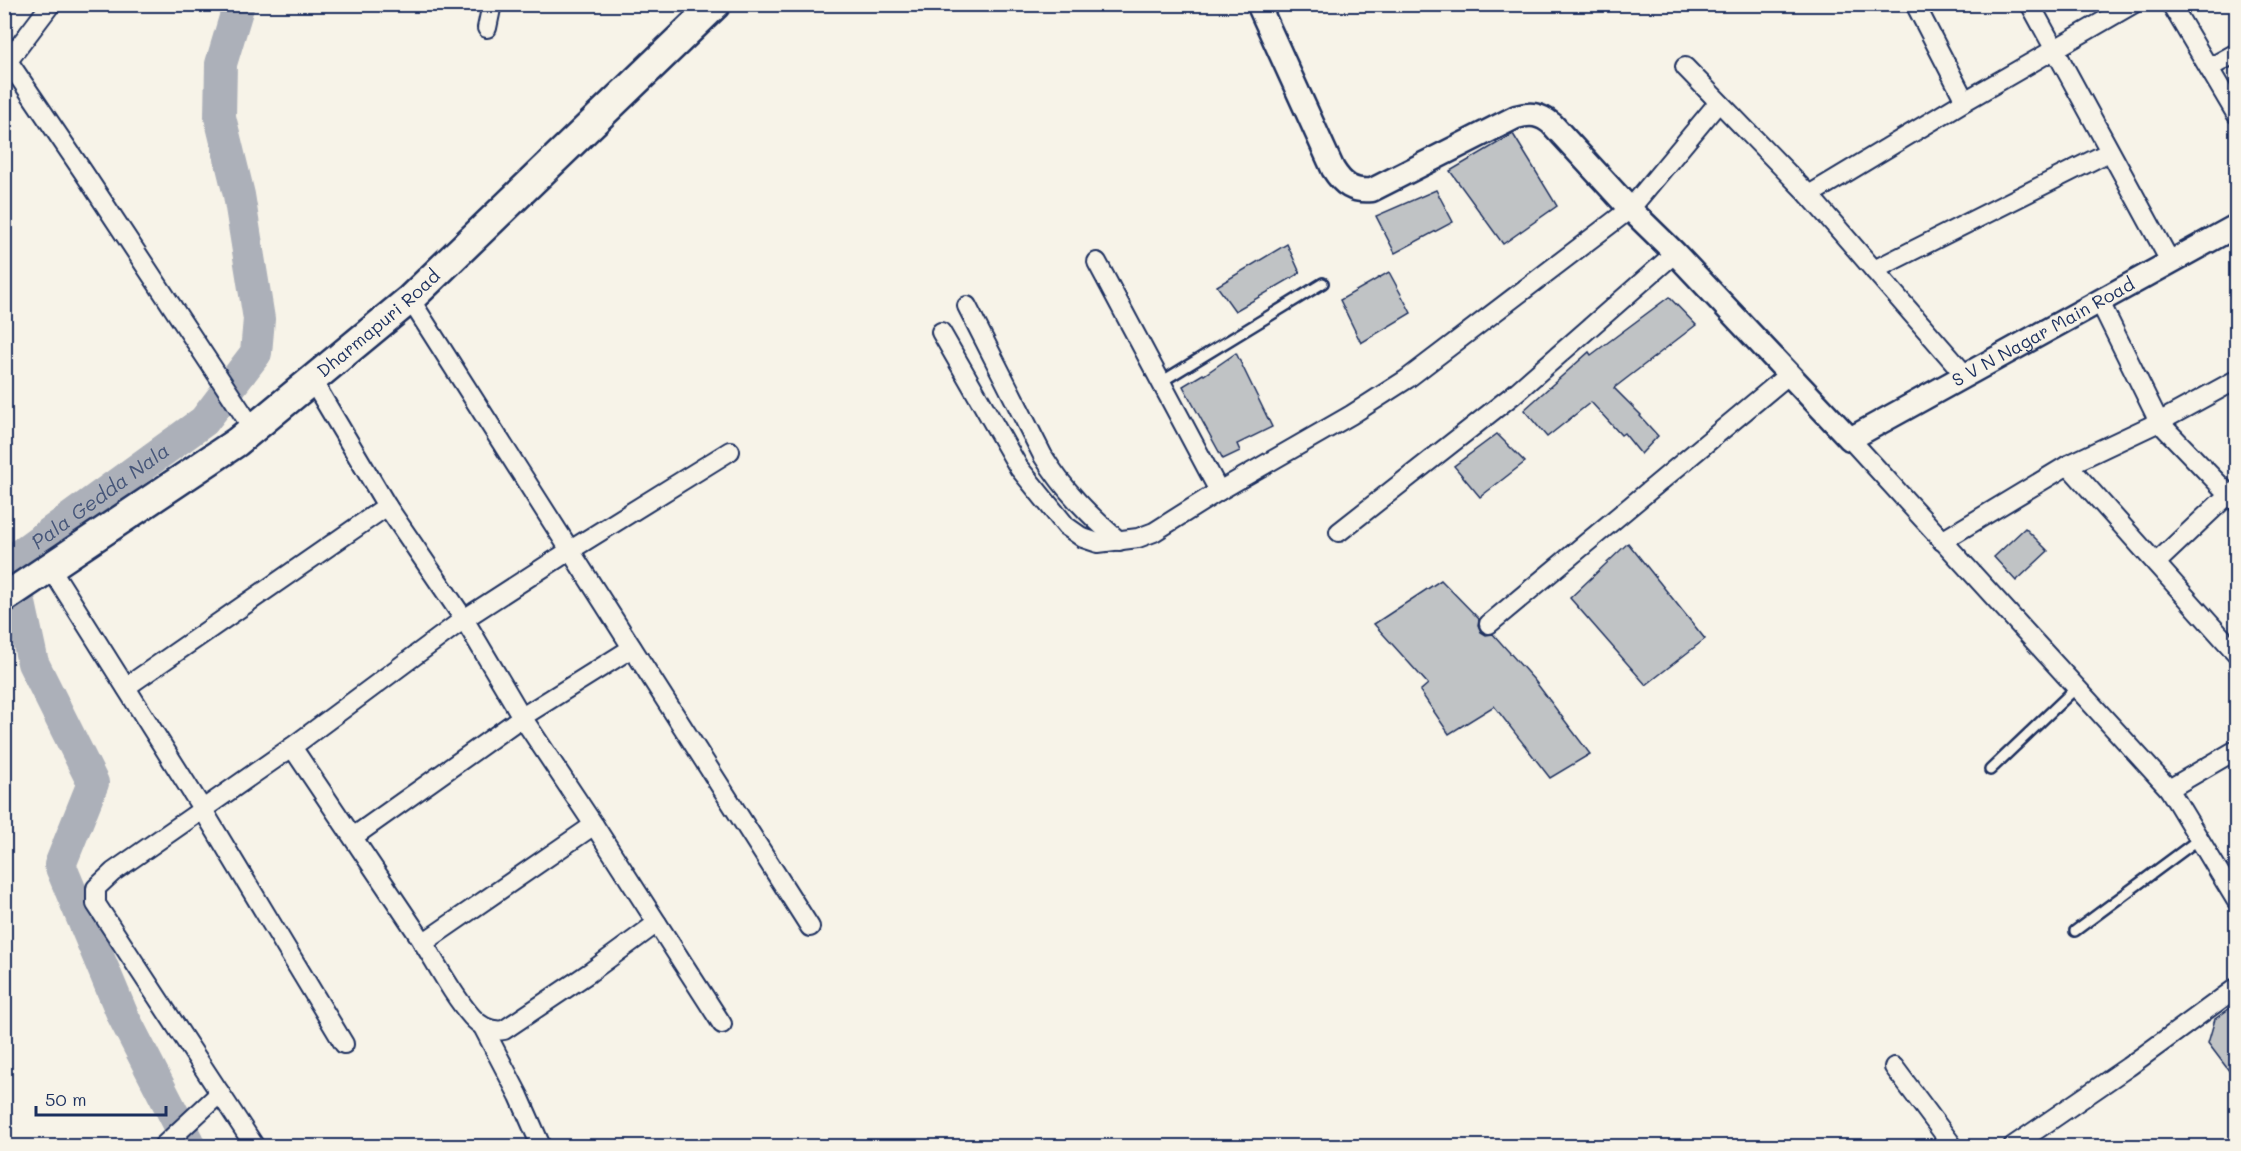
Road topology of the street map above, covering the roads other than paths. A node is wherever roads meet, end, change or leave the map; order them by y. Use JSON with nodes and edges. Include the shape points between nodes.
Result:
{"nodes":[{"id":1,"x":51,"y":4,"type":"edge"},
{"id":2,"x":492,"y":4,"type":"edge"},
{"id":3,"x":716,"y":4,"type":"edge"},
{"id":4,"x":1258,"y":4,"type":"edge"},
{"id":5,"x":1915,"y":4,"type":"edge"},
{"id":6,"x":2030,"y":4,"type":"edge"},
{"id":7,"x":2133,"y":4,"type":"edge"},
{"id":8,"x":2171,"y":4,"type":"edge"},
{"id":9,"x":487,"y":28,"type":"dead end"},
{"id":10,"x":2055,"y":50,"type":"junction"},
{"id":11,"x":2236,"y":53,"type":"edge"},
{"id":12,"x":1685,"y":67,"type":"dead end"},
{"id":13,"x":2209,"y":68,"type":"junction"},
{"id":14,"x":1965,"y":100,"type":"junction"},
{"id":15,"x":1718,"y":103,"type":"junction"},
{"id":16,"x":2236,"y":114,"type":"edge"},
{"id":17,"x":2109,"y":152,"type":"junction"},
{"id":18,"x":1809,"y":195,"type":"junction"},
{"id":19,"x":1630,"y":209,"type":"junction"},
{"id":20,"x":2236,"y":226,"type":"edge"},
{"id":21,"x":1675,"y":253,"type":"junction"},
{"id":22,"x":1097,"y":262,"type":"dead end"},
{"id":23,"x":2171,"y":263,"type":"junction"},
{"id":24,"x":1874,"y":270,"type":"junction"},
{"id":25,"x":1323,"y":283,"type":"dead end"},
{"id":26,"x":410,"y":299,"type":"junction"},
{"id":27,"x":2100,"y":302,"type":"junction"},
{"id":28,"x":967,"y":306,"type":"dead end"},
{"id":29,"x":941,"y":332,"type":"dead end"},
{"id":30,"x":1788,"y":375,"type":"junction"},
{"id":31,"x":1966,"y":376,"type":"junction"},
{"id":32,"x":312,"y":380,"type":"junction"},
{"id":33,"x":2236,"y":380,"type":"edge"},
{"id":34,"x":1161,"y":382,"type":"junction"},
{"id":35,"x":2160,"y":422,"type":"junction"},
{"id":36,"x":252,"y":429,"type":"junction"},
{"id":37,"x":1850,"y":440,"type":"junction"},
{"id":38,"x":730,"y":451,"type":"dead end"},
{"id":39,"x":2068,"y":465,"type":"junction"},
{"id":40,"x":1219,"y":491,"type":"junction"},
{"id":41,"x":2234,"y":496,"type":"edge"},
{"id":42,"x":387,"y":506,"type":"junction"},
{"id":43,"x":1339,"y":532,"type":"dead end"},
{"id":44,"x":1119,"y":541,"type":"junction"},
{"id":45,"x":1942,"y":541,"type":"junction"},
{"id":46,"x":569,"y":550,"type":"junction"},
{"id":47,"x":2156,"y":563,"type":"junction"},
{"id":48,"x":50,"y":567,"type":"junction"},
{"id":49,"x":4,"y":598,"type":"edge"},
{"id":50,"x":464,"y":619,"type":"junction"},
{"id":51,"x":1489,"y":624,"type":"dead end"},
{"id":52,"x":632,"y":648,"type":"junction"},
{"id":53,"x":2236,"y":653,"type":"edge"},
{"id":54,"x":126,"y":687,"type":"junction"},
{"id":55,"x":2076,"y":688,"type":"junction"},
{"id":56,"x":522,"y":717,"type":"junction"},
{"id":57,"x":292,"y":747,"type":"junction"},
{"id":58,"x":2236,"y":750,"type":"edge"},
{"id":59,"x":1990,"y":770,"type":"dead end"},
{"id":60,"x":2169,"y":789,"type":"junction"},
{"id":61,"x":202,"y":810,"type":"junction"},
{"id":62,"x":594,"y":825,"type":"junction"},
{"id":63,"x":353,"y":837,"type":"junction"},
{"id":64,"x":2199,"y":839,"type":"junction"},
{"id":65,"x":2236,"y":900,"type":"edge"},
{"id":66,"x":657,"y":923,"type":"junction"},
{"id":67,"x":810,"y":927,"type":"dead end"},
{"id":68,"x":2075,"y":931,"type":"dead end"},
{"id":69,"x":423,"y":943,"type":"junction"},
{"id":70,"x":2236,"y":988,"type":"edge"},
{"id":71,"x":722,"y":1024,"type":"dead end"},
{"id":72,"x":483,"y":1027,"type":"junction"},
{"id":73,"x":344,"y":1044,"type":"dead end"},
{"id":74,"x":1894,"y":1067,"type":"dead end"},
{"id":75,"x":220,"y":1093,"type":"junction"},
{"id":76,"x":254,"y":1145,"type":"dead end"},
{"id":77,"x":163,"y":1146,"type":"edge"},
{"id":78,"x":541,"y":1146,"type":"edge"},
{"id":79,"x":1953,"y":1146,"type":"edge"},
{"id":80,"x":2013,"y":1146,"type":"edge"}],
"edges":[{"from":1,"to":36,"type":"street","via":[[8,61]]},
{"from":2,"to":9,"type":"street"},
{"from":3,"to":26,"type":"main road","name":"Dharmapuri Road"},
{"from":4,"to":19,"type":"street","via":[[1333,170],[1348,187],[1372,190],[1528,114],[1542,116],[1552,124]]},
{"from":5,"to":14,"type":"street"},
{"from":6,"to":10,"type":"street"},
{"from":7,"to":10,"type":"street"},
{"from":8,"to":13,"type":"street"},
{"from":10,"to":14,"type":"street"},
{"from":10,"to":17,"type":"street"},
{"from":11,"to":13,"type":"street"},
{"from":12,"to":15,"type":"street"},
{"from":13,"to":16,"type":"street"},
{"from":14,"to":18,"type":"street"},
{"from":15,"to":18,"type":"street"},
{"from":15,"to":19,"type":"street"},
{"from":17,"to":23,"type":"street"},
{"from":17,"to":24,"type":"street"},
{"from":18,"to":24,"type":"street"},
{"from":19,"to":21,"type":"street"},
{"from":19,"to":40,"type":"street","via":[[1407,379]]},
{"from":20,"to":23,"type":"street","name":"S V N Nagar Main Road"},
{"from":21,"to":30,"type":"street"},
{"from":21,"to":43,"type":"street","via":[[1513,395]]},
{"from":22,"to":34,"type":"street"},
{"from":23,"to":27,"type":"street","name":"S V N Nagar Main Road"},
{"from":24,"to":31,"type":"street"},
{"from":25,"to":34,"type":"lane"},
{"from":26,"to":32,"type":"main road","name":"Dharmapuri Road"},
{"from":26,"to":46,"type":"street"},
{"from":27,"to":31,"type":"street","name":"S V N Nagar Main Road"},
{"from":27,"to":35,"type":"street"},
{"from":28,"to":44,"type":"street","via":[[1056,477],[1085,512]]},
{"from":29,"to":44,"type":"street","via":[[1019,468],[1066,526],[1098,543]]},
{"from":30,"to":37,"type":"street"},
{"from":30,"to":51,"type":"street"},
{"from":31,"to":37,"type":"street","name":"S V N Nagar Main Road"},
{"from":32,"to":36,"type":"main road","name":"Dharmapuri Road"},
{"from":32,"to":42,"type":"street"},
{"from":33,"to":35,"type":"street"},
{"from":34,"to":40,"type":"street"},
{"from":35,"to":39,"type":"street"},
{"from":35,"to":41,"type":"street"},
{"from":36,"to":48,"type":"main road","name":"Dharmapuri Road"},
{"from":37,"to":45,"type":"street"},
{"from":38,"to":46,"type":"street"},
{"from":39,"to":45,"type":"street"},
{"from":39,"to":47,"type":"street"},
{"from":40,"to":44,"type":"street","via":[[1154,532]]},
{"from":41,"to":47,"type":"street"},
{"from":42,"to":50,"type":"street"},
{"from":42,"to":54,"type":"street"},
{"from":45,"to":55,"type":"street"},
{"from":46,"to":50,"type":"street"},
{"from":46,"to":52,"type":"street"},
{"from":47,"to":53,"type":"street"},
{"from":48,"to":49,"type":"main road","name":"Dharmapuri Road"},
{"from":48,"to":54,"type":"street"},
{"from":50,"to":56,"type":"street"},
{"from":50,"to":57,"type":"street"},
{"from":52,"to":56,"type":"street"},
{"from":52,"to":67,"type":"street"},
{"from":54,"to":61,"type":"street"},
{"from":55,"to":59,"type":"lane"},
{"from":55,"to":60,"type":"street"},
{"from":56,"to":62,"type":"street"},
{"from":56,"to":63,"type":"street"},
{"from":57,"to":61,"type":"street"},
{"from":57,"to":63,"type":"street"},
{"from":58,"to":60,"type":"street"},
{"from":60,"to":64,"type":"street"},
{"from":61,"to":73,"type":"street"},
{"from":61,"to":75,"type":"street","via":[[113,872],[96,888],[94,896]]},
{"from":62,"to":66,"type":"street"},
{"from":62,"to":69,"type":"street"},
{"from":63,"to":69,"type":"street"},
{"from":64,"to":65,"type":"street"},
{"from":64,"to":68,"type":"lane"},
{"from":66,"to":71,"type":"street"},
{"from":66,"to":72,"type":"street","via":[[504,1030]]},
{"from":69,"to":72,"type":"street","via":[[463,1005]]},
{"from":70,"to":80,"type":"street"},
{"from":72,"to":78,"type":"street"},
{"from":74,"to":79,"type":"street"},
{"from":75,"to":76,"type":"street"},
{"from":75,"to":77,"type":"street"}]}
